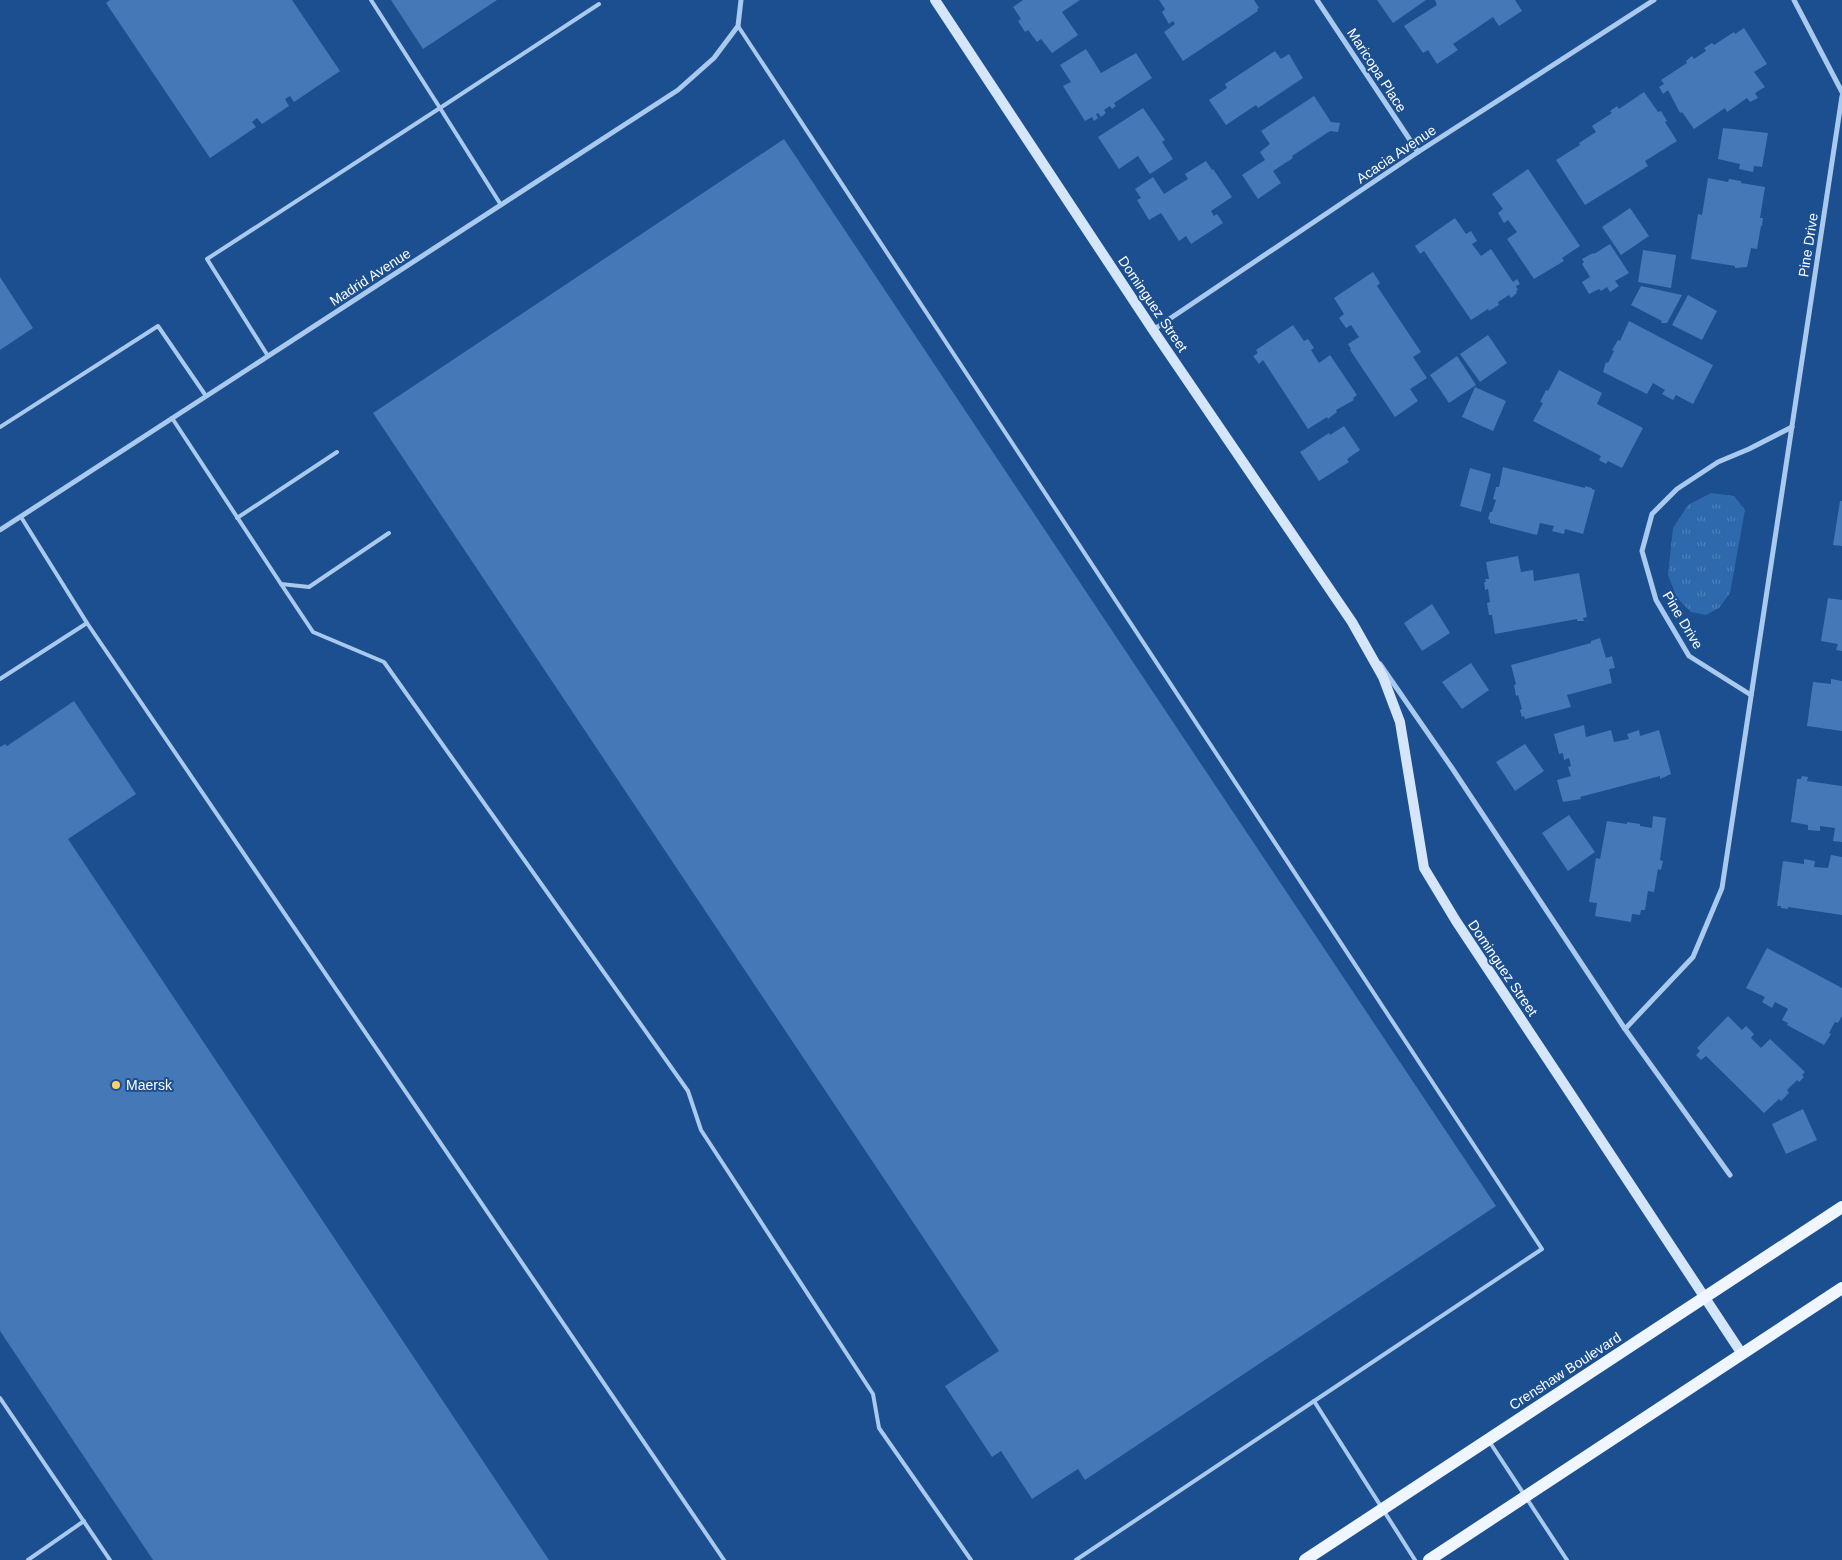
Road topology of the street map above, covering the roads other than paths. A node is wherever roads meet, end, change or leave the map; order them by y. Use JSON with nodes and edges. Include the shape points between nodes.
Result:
{"nodes":[{"id":1,"x":371,"y":0,"type":"edge"},
{"id":2,"x":741,"y":0,"type":"edge"},
{"id":3,"x":935,"y":0,"type":"edge"},
{"id":4,"x":1317,"y":0,"type":"edge"},
{"id":5,"x":1654,"y":0,"type":"edge"},
{"id":6,"x":1794,"y":0,"type":"edge"},
{"id":7,"x":599,"y":4,"type":"dead end"},
{"id":8,"x":738,"y":26,"type":"junction"},
{"id":9,"x":1842,"y":94,"type":"edge"},
{"id":10,"x":440,"y":108,"type":"junction"},
{"id":11,"x":1418,"y":152,"type":"junction"},
{"id":12,"x":501,"y":205,"type":"junction"},
{"id":13,"x":1154,"y":330,"type":"junction"},
{"id":14,"x":268,"y":356,"type":"junction"},
{"id":15,"x":206,"y":396,"type":"junction"},
{"id":16,"x":172,"y":418,"type":"junction"},
{"id":17,"x":0,"y":427,"type":"edge"},
{"id":18,"x":1792,"y":427,"type":"junction"},
{"id":19,"x":336,"y":452,"type":"dead end"},
{"id":20,"x":21,"y":517,"type":"junction"},
{"id":21,"x":238,"y":518,"type":"junction"},
{"id":22,"x":0,"y":530,"type":"edge"},
{"id":23,"x":389,"y":533,"type":"dead end"},
{"id":24,"x":281,"y":584,"type":"junction"},
{"id":25,"x":1352,"y":622,"type":"junction"},
{"id":26,"x":86,"y":623,"type":"junction"},
{"id":27,"x":0,"y":679,"type":"edge"},
{"id":28,"x":1752,"y":695,"type":"junction"},
{"id":29,"x":1625,"y":1030,"type":"junction"},
{"id":30,"x":1730,"y":1175,"type":"dead end"},
{"id":31,"x":1842,"y":1207,"type":"edge"},
{"id":32,"x":1842,"y":1288,"type":"edge"},
{"id":33,"x":1705,"y":1298,"type":"junction"},
{"id":34,"x":1742,"y":1354,"type":"junction"},
{"id":35,"x":0,"y":1398,"type":"edge"},
{"id":36,"x":1314,"y":1401,"type":"junction"},
{"id":37,"x":1488,"y":1439,"type":"junction"},
{"id":38,"x":1525,"y":1497,"type":"junction"},
{"id":39,"x":1383,"y":1509,"type":"junction"},
{"id":40,"x":84,"y":1521,"type":"junction"},
{"id":41,"x":28,"y":1560,"type":"edge"},
{"id":42,"x":110,"y":1560,"type":"edge"},
{"id":43,"x":724,"y":1560,"type":"edge"},
{"id":44,"x":971,"y":1560,"type":"edge"},
{"id":45,"x":1076,"y":1560,"type":"edge"},
{"id":46,"x":1305,"y":1560,"type":"edge"},
{"id":47,"x":1415,"y":1560,"type":"edge"},
{"id":48,"x":1429,"y":1560,"type":"edge"},
{"id":49,"x":1566,"y":1560,"type":"edge"}],
"edges":[{"from":1,"to":10,"type":"lane"},
{"from":2,"to":8,"type":"street"},
{"from":3,"to":13,"type":"street","name":"Dominguez Street"},
{"from":4,"to":11,"type":"street","name":"Maricopa Place"},
{"from":5,"to":11,"type":"street","name":"Acacia Avenue"},
{"from":6,"to":9,"type":"street","name":"Pine Drive"},
{"from":7,"to":10,"type":"lane"},
{"from":8,"to":12,"type":"street","name":"Madrid Avenue","via":[[714,58],[678,90]]},
{"from":8,"to":36,"type":"lane","via":[[1542,1249]]},
{"from":9,"to":18,"type":"street","name":"Pine Drive"},
{"from":10,"to":12,"type":"lane"},
{"from":10,"to":14,"type":"lane","via":[[207,259]]},
{"from":11,"to":13,"type":"street","name":"Acacia Avenue"},
{"from":12,"to":14,"type":"street","name":"Madrid Avenue"},
{"from":13,"to":25,"type":"street","name":"Dominguez Street"},
{"from":14,"to":15,"type":"street","name":"Madrid Avenue"},
{"from":15,"to":16,"type":"street","name":"Madrid Avenue"},
{"from":15,"to":17,"type":"lane","via":[[158,326]]},
{"from":16,"to":20,"type":"street","name":"Madrid Avenue"},
{"from":16,"to":21,"type":"lane"},
{"from":18,"to":28,"type":"street","name":"Pine Drive"},
{"from":18,"to":28,"type":"street","name":"Pine Drive","via":[[1718,462],[1677,488],[1652,514],[1642,551],[1656,600],[1689,656]]},
{"from":19,"to":21,"type":"lane"},
{"from":20,"to":22,"type":"street","name":"Madrid Avenue"},
{"from":20,"to":26,"type":"lane"},
{"from":21,"to":24,"type":"lane"},
{"from":23,"to":24,"type":"lane","via":[[309,587]]},
{"from":24,"to":44,"type":"lane","via":[[313,632],[384,662],[402,686],[688,1091],[701,1130],[873,1394],[879,1428]]},
{"from":25,"to":29,"type":"street","name":"Dominguez Street"},
{"from":25,"to":33,"type":"street","name":"Dominguez Street","via":[[1383,677],[1400,722],[1424,868]]},
{"from":26,"to":27,"type":"lane"},
{"from":26,"to":43,"type":"lane"},
{"from":28,"to":29,"type":"street","name":"Pine Drive","via":[[1722,888],[1693,957]]},
{"from":29,"to":30,"type":"street","name":"Dominguez Street"},
{"from":31,"to":33,"type":"main road","name":"Crenshaw Boulevard"},
{"from":32,"to":34,"type":"main road"},
{"from":33,"to":34,"type":"street","name":"Dominguez Street"},
{"from":33,"to":37,"type":"main road","name":"Crenshaw Boulevard"},
{"from":34,"to":38,"type":"main road"},
{"from":35,"to":40,"type":"lane"},
{"from":36,"to":39,"type":"lane"},
{"from":36,"to":45,"type":"lane"},
{"from":37,"to":38,"type":"lane"},
{"from":37,"to":39,"type":"main road","name":"Crenshaw Boulevard"},
{"from":38,"to":48,"type":"main road"},
{"from":38,"to":49,"type":"lane"},
{"from":39,"to":46,"type":"main road","name":"Crenshaw Boulevard"},
{"from":39,"to":47,"type":"lane"},
{"from":40,"to":41,"type":"lane"},
{"from":40,"to":42,"type":"lane"}]}
